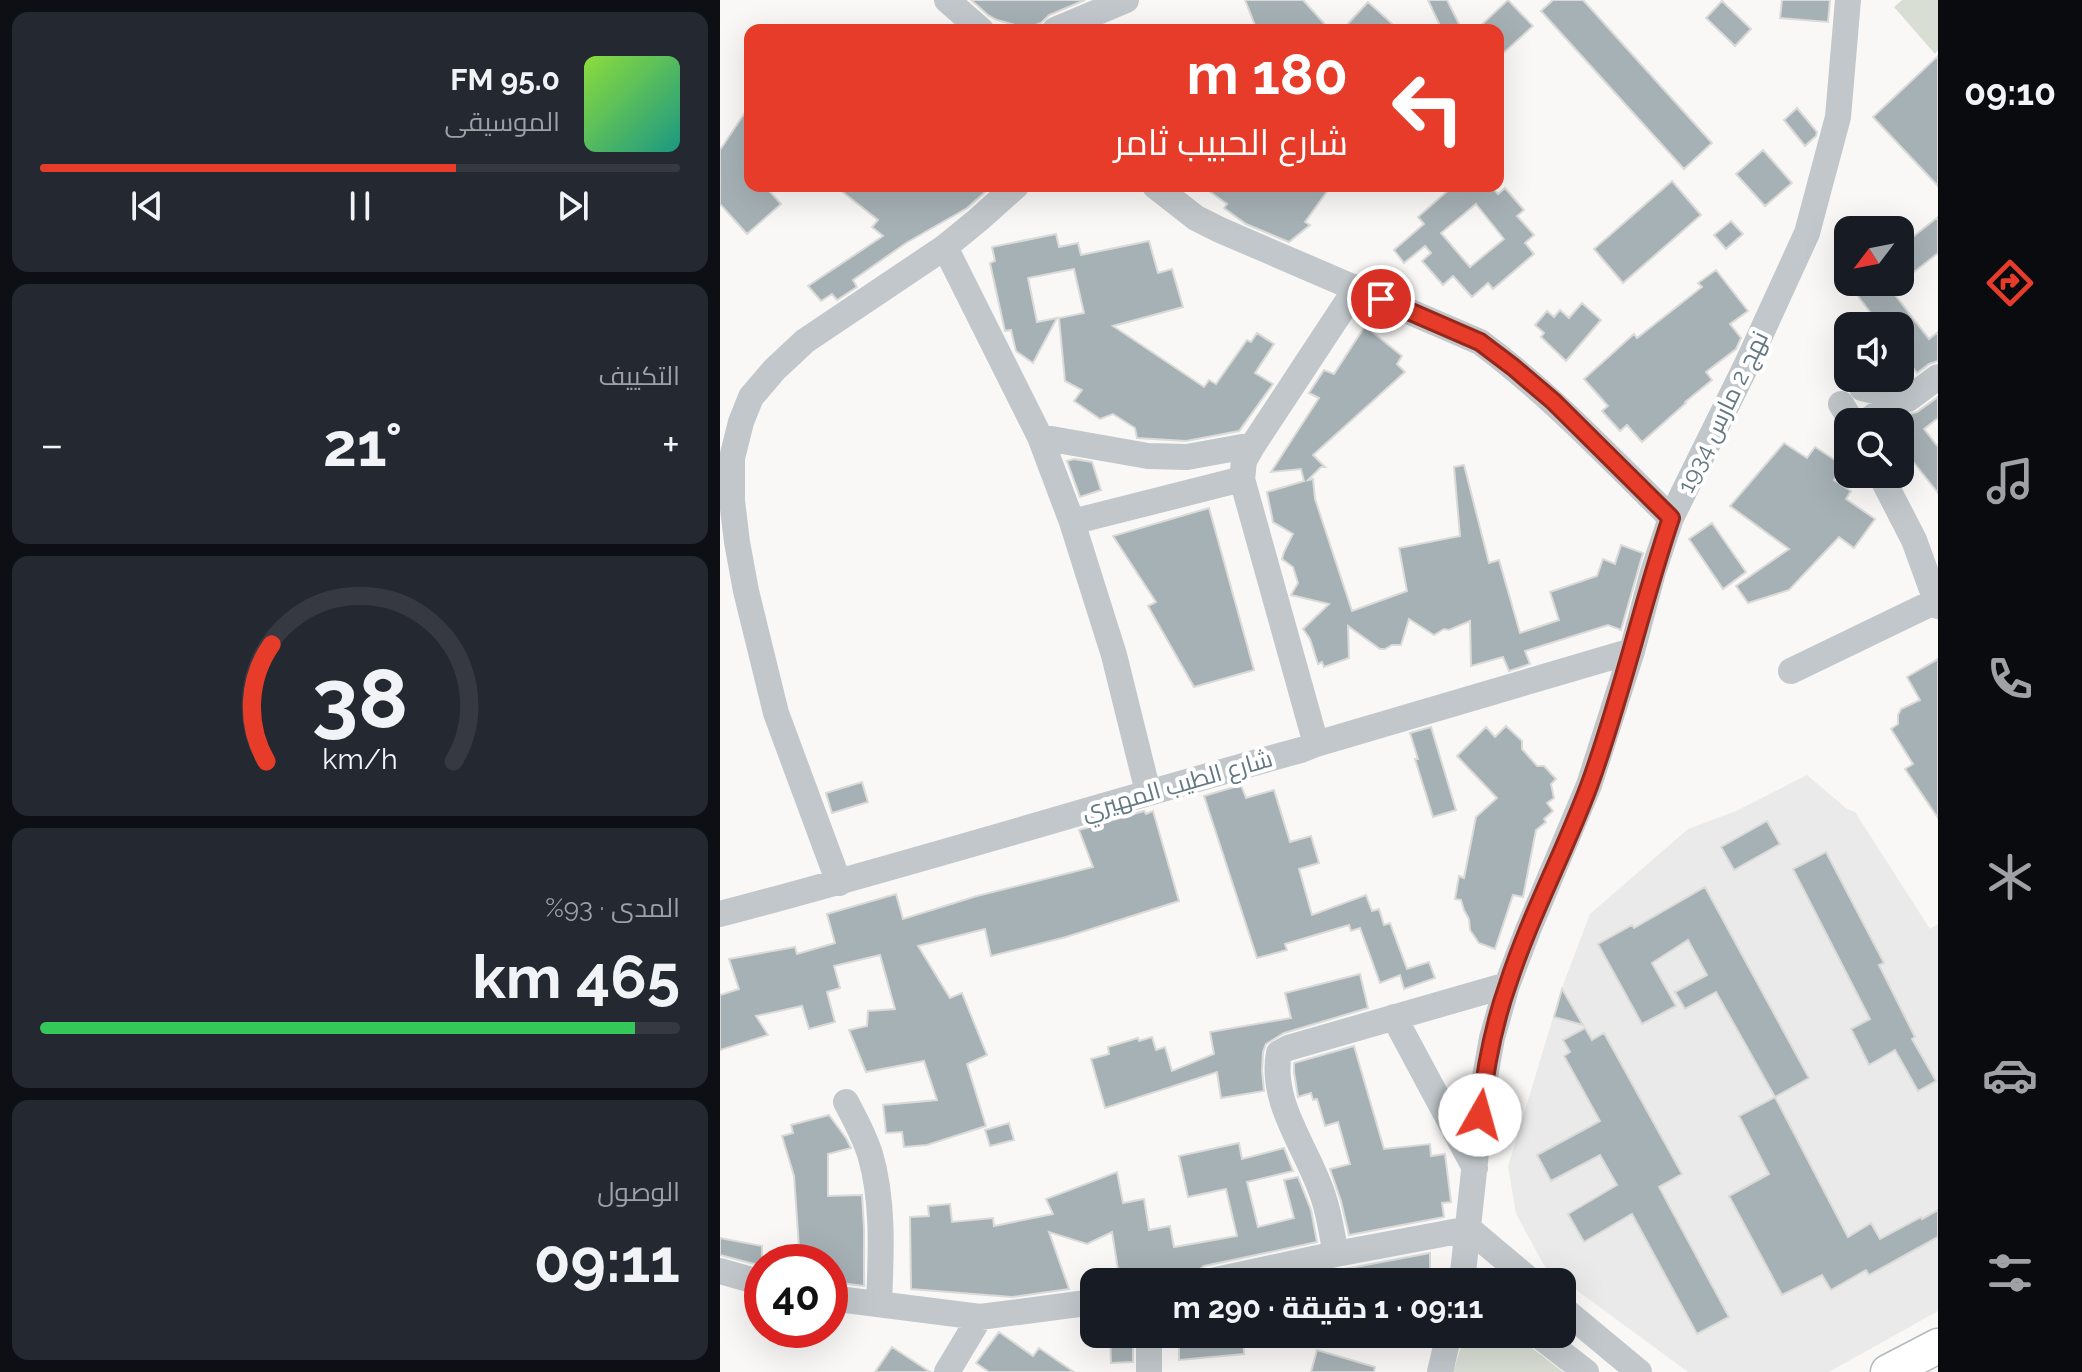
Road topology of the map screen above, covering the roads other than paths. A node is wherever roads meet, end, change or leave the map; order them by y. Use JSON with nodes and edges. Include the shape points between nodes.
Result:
{"nodes":[{"id":1,"x":947,"y":0,"type":"edge"},
{"id":2,"x":1126,"y":0,"type":"edge"},
{"id":3,"x":1848,"y":0,"type":"edge"},
{"id":4,"x":974,"y":24,"type":"edge"},
{"id":5,"x":1069,"y":24,"type":"edge"},
{"id":6,"x":1009,"y":192,"type":"edge"},
{"id":7,"x":1163,"y":192,"type":"edge"},
{"id":8,"x":945,"y":247,"type":"junction"},
{"id":9,"x":1357,"y":287,"type":"junction"},
{"id":10,"x":1938,"y":377,"type":"edge"},
{"id":11,"x":1878,"y":392,"type":"edge"},
{"id":12,"x":1899,"y":397,"type":"junction"},
{"id":13,"x":1884,"y":408,"type":"edge"},
{"id":14,"x":1040,"y":437,"type":"junction"},
{"id":15,"x":1253,"y":445,"type":"junction"},
{"id":16,"x":1242,"y":479,"type":"junction"},
{"id":17,"x":1887,"y":488,"type":"edge"},
{"id":18,"x":1671,"y":518,"type":"junction"},
{"id":19,"x":1072,"y":522,"type":"junction"},
{"id":20,"x":1937,"y":602,"type":"edge"},
{"id":21,"x":1632,"y":651,"type":"junction"},
{"id":22,"x":1791,"y":671,"type":"dead end"},
{"id":23,"x":1316,"y":744,"type":"junction"},
{"id":24,"x":1148,"y":792,"type":"junction"},
{"id":25,"x":839,"y":883,"type":"junction"},
{"id":26,"x":720,"y":914,"type":"edge"},
{"id":27,"x":1507,"y":985,"type":"junction"},
{"id":28,"x":1394,"y":1017,"type":"junction"},
{"id":29,"x":846,"y":1102,"type":"dead end"},
{"id":30,"x":1475,"y":1168,"type":"junction"},
{"id":31,"x":1469,"y":1229,"type":"junction"},
{"id":32,"x":1336,"y":1254,"type":"junction"},
{"id":33,"x":1272,"y":1268,"type":"edge"},
{"id":34,"x":1467,"y":1268,"type":"edge"},
{"id":35,"x":1515,"y":1268,"type":"edge"},
{"id":36,"x":720,"y":1271,"type":"edge"},
{"id":37,"x":744,"y":1278,"type":"edge"},
{"id":38,"x":848,"y":1300,"type":"edge"},
{"id":39,"x":879,"y":1304,"type":"junction"},
{"id":40,"x":1080,"y":1304,"type":"edge"},
{"id":41,"x":980,"y":1317,"type":"junction"},
{"id":42,"x":1576,"y":1320,"type":"edge"},
{"id":43,"x":1938,"y":1346,"type":"edge"},
{"id":44,"x":1149,"y":1348,"type":"edge"},
{"id":45,"x":1446,"y":1348,"type":"edge"},
{"id":46,"x":1555,"y":1348,"type":"edge"},
{"id":47,"x":947,"y":1372,"type":"edge"},
{"id":48,"x":1149,"y":1372,"type":"edge"},
{"id":49,"x":1440,"y":1372,"type":"edge"},
{"id":50,"x":1586,"y":1372,"type":"edge"},
{"id":51,"x":1639,"y":1372,"type":"edge"},
{"id":52,"x":1888,"y":1372,"type":"edge"}],
"edges":[{"from":1,"to":4,"type":"street"},
{"from":2,"to":5,"type":"street"},
{"from":3,"to":18,"type":"street","name":"نهج 2 مارس 1934","via":[[1838,117],[1807,233]]},
{"from":6,"to":8,"type":"street"},
{"from":7,"to":9,"type":"street","via":[[1220,230]]},
{"from":8,"to":14,"type":"street"},
{"from":8,"to":25,"type":"street","via":[[805,341],[774,370],[751,397],[732,458],[737,542],[776,713]]},
{"from":9,"to":15,"type":"street"},
{"from":9,"to":18,"type":"street","via":[[1491,350],[1553,401]]},
{"from":10,"to":12,"type":"street","via":[[1908,399]]},
{"from":11,"to":12,"type":"street"},
{"from":12,"to":13,"type":"street"},
{"from":14,"to":15,"type":"street","via":[[1148,456],[1187,457]]},
{"from":14,"to":19,"type":"street"},
{"from":15,"to":16,"type":"street"},
{"from":16,"to":19,"type":"street"},
{"from":16,"to":23,"type":"street"},
{"from":17,"to":20,"type":"street"},
{"from":18,"to":21,"type":"street","name":"نهج 2 مارس 1934"},
{"from":19,"to":24,"type":"street","via":[[1114,655]]},
{"from":20,"to":22,"type":"street"},
{"from":21,"to":23,"type":"street","name":"شارع الطيب المهيري"},
{"from":21,"to":27,"type":"street","name":"نهج 2 مارس 1934","via":[[1589,785]]},
{"from":23,"to":24,"type":"street","name":"شارع الطيب المهيري"},
{"from":24,"to":25,"type":"street","name":"شارع الطيب المهيري"},
{"from":25,"to":26,"type":"street","name":"شارع الطيب المهيري"},
{"from":27,"to":28,"type":"street"},
{"from":27,"to":30,"type":"street","name":"نهج 2 مارس 1934","via":[[1483,1088]]},
{"from":28,"to":30,"type":"street"},
{"from":28,"to":32,"type":"street","via":[[1279,1053],[1276,1069],[1288,1117],[1324,1198]]},
{"from":29,"to":39,"type":"street","via":[[875,1179]]},
{"from":30,"to":31,"type":"street","name":"نهج 2 مارس 1934"},
{"from":31,"to":32,"type":"street"},
{"from":31,"to":34,"type":"street","name":"نهج 2 مارس 1934"},
{"from":31,"to":35,"type":"street"},
{"from":32,"to":33,"type":"street"},
{"from":36,"to":37,"type":"street"},
{"from":38,"to":39,"type":"street"},
{"from":39,"to":41,"type":"street"},
{"from":40,"to":41,"type":"street"},
{"from":41,"to":47,"type":"street"},
{"from":42,"to":51,"type":"street"},
{"from":43,"to":52,"type":"main road"},
{"from":44,"to":48,"type":"street"},
{"from":45,"to":49,"type":"street"},
{"from":46,"to":50,"type":"street"}]}
